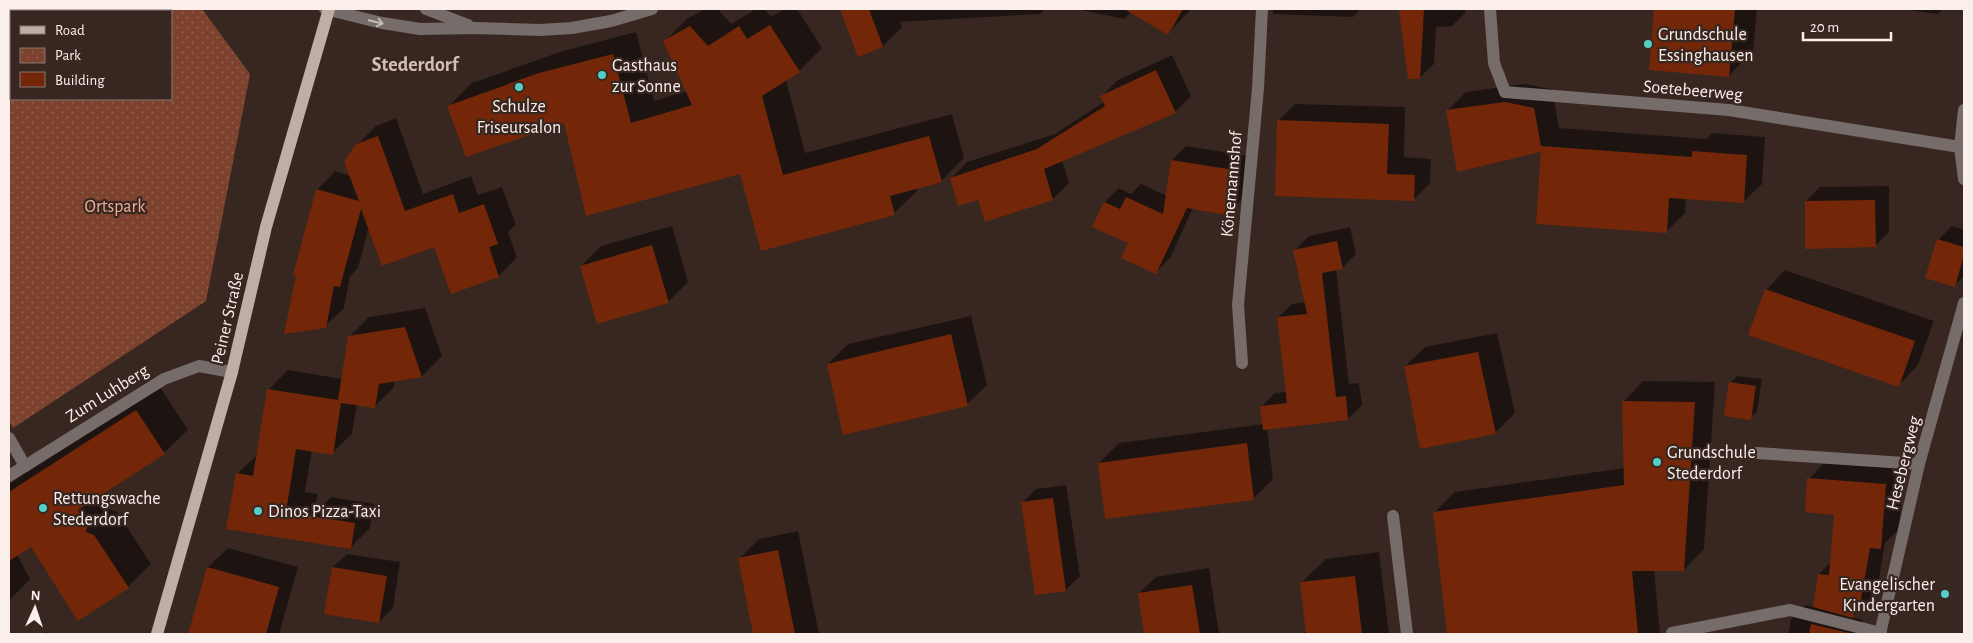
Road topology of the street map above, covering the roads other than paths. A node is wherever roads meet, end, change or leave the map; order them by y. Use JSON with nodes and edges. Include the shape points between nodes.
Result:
{"nodes":[{"id":1,"x":327,"y":9,"type":"edge"},
{"id":2,"x":426,"y":9,"type":"edge"},
{"id":3,"x":652,"y":9,"type":"edge"},
{"id":4,"x":1262,"y":9,"type":"edge"},
{"id":5,"x":1490,"y":9,"type":"edge"},
{"id":6,"x":474,"y":28,"type":"junction"},
{"id":7,"x":1964,"y":110,"type":"edge"},
{"id":8,"x":1960,"y":146,"type":"junction"},
{"id":9,"x":1964,"y":179,"type":"edge"},
{"id":10,"x":1964,"y":303,"type":"edge"},
{"id":11,"x":1242,"y":363,"type":"dead end"},
{"id":12,"x":232,"y":372,"type":"junction"},
{"id":13,"x":9,"y":438,"type":"edge"},
{"id":14,"x":1756,"y":453,"type":"dead end"},
{"id":15,"x":1919,"y":464,"type":"junction"},
{"id":16,"x":25,"y":466,"type":"junction"},
{"id":17,"x":9,"y":476,"type":"edge"},
{"id":18,"x":1392,"y":516,"type":"dead end"},
{"id":19,"x":1672,"y":633,"type":"edge"},
{"id":20,"x":157,"y":634,"type":"edge"},
{"id":21,"x":1407,"y":634,"type":"edge"},
{"id":22,"x":1880,"y":634,"type":"edge"}],
"edges":[{"from":1,"to":6,"type":"street","one_way":true,"via":[[420,29]]},
{"from":1,"to":12,"type":"main road","name":"Peiner Straße","via":[[266,227]]},
{"from":2,"to":6,"type":"street"},
{"from":3,"to":6,"type":"street","via":[[572,28]]},
{"from":4,"to":11,"type":"street","name":"Könemannshof","via":[[1238,305]]},
{"from":5,"to":8,"type":"street","name":"Soetebeerweg","via":[[1494,63],[1505,92],[1729,110]]},
{"from":7,"to":8,"type":"street"},
{"from":8,"to":9,"type":"street"},
{"from":10,"to":15,"type":"street","name":"Hesebergweg"},
{"from":12,"to":16,"type":"street","name":"Zum Luhberg","via":[[199,366],[164,379]]},
{"from":12,"to":20,"type":"main road","name":"Peiner Straße"},
{"from":13,"to":16,"type":"street"},
{"from":14,"to":15,"type":"street"},
{"from":15,"to":22,"type":"street","name":"Hesebergweg"},
{"from":16,"to":17,"type":"street","name":"Zum Luhberg"},
{"from":18,"to":21,"type":"street"},
{"from":19,"to":22,"type":"street","via":[[1790,610]]}]}
